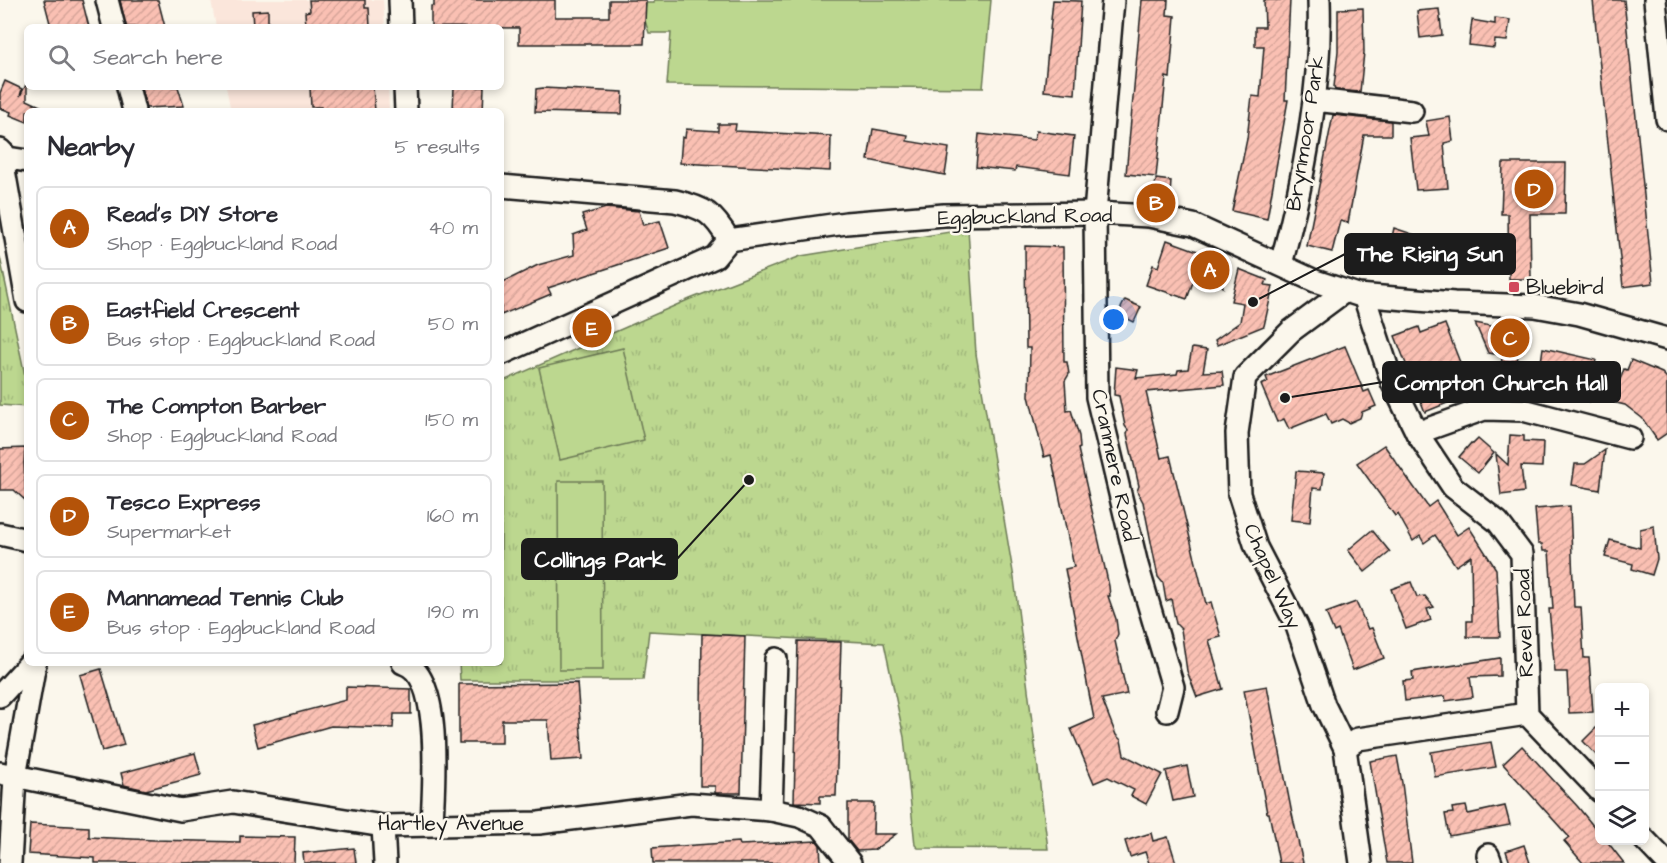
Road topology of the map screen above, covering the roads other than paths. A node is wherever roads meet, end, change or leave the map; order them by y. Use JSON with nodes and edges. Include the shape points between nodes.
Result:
{"nodes":[{"id":1,"x":108,"y":0,"type":"edge"},
{"id":2,"x":400,"y":0,"type":"edge"},
{"id":3,"x":1113,"y":0,"type":"edge"},
{"id":4,"x":1319,"y":0,"type":"edge"},
{"id":5,"x":1655,"y":0,"type":"edge"},
{"id":6,"x":113,"y":24,"type":"edge"},
{"id":7,"x":401,"y":24,"type":"edge"},
{"id":8,"x":129,"y":90,"type":"edge"},
{"id":9,"x":405,"y":90,"type":"edge"},
{"id":10,"x":1315,"y":100,"type":"junction"},
{"id":11,"x":133,"y":108,"type":"edge"},
{"id":12,"x":406,"y":108,"type":"edge"},
{"id":13,"x":1412,"y":111,"type":"dead end"},
{"id":14,"x":1667,"y":119,"type":"edge"},
{"id":15,"x":12,"y":157,"type":"edge"},
{"id":16,"x":504,"y":186,"type":"edge"},
{"id":17,"x":1095,"y":213,"type":"junction"},
{"id":18,"x":729,"y":240,"type":"junction"},
{"id":19,"x":1281,"y":264,"type":"junction"},
{"id":20,"x":24,"y":284,"type":"edge"},
{"id":21,"x":1354,"y":294,"type":"junction"},
{"id":22,"x":1667,"y":339,"type":"edge"},
{"id":23,"x":504,"y":353,"type":"edge"},
{"id":24,"x":1417,"y":433,"type":"junction"},
{"id":25,"x":1630,"y":438,"type":"dead end"},
{"id":26,"x":0,"y":534,"type":"edge"},
{"id":27,"x":24,"y":539,"type":"edge"},
{"id":28,"x":776,"y":659,"type":"dead end"},
{"id":29,"x":29,"y":666,"type":"edge"},
{"id":30,"x":31,"y":666,"type":"edge"},
{"id":31,"x":408,"y":666,"type":"edge"},
{"id":32,"x":0,"y":696,"type":"edge"},
{"id":33,"x":1167,"y":711,"type":"dead end"},
{"id":34,"x":1527,"y":714,"type":"junction"},
{"id":35,"x":1345,"y":748,"type":"junction"},
{"id":36,"x":8,"y":775,"type":"edge"},
{"id":37,"x":1595,"y":787,"type":"edge"},
{"id":38,"x":771,"y":810,"type":"junction"},
{"id":39,"x":432,"y":824,"type":"junction"},
{"id":40,"x":383,"y":826,"type":"junction"},
{"id":41,"x":1649,"y":844,"type":"edge"},
{"id":42,"x":10,"y":863,"type":"edge"},
{"id":43,"x":385,"y":863,"type":"edge"},
{"id":44,"x":850,"y":863,"type":"edge"},
{"id":45,"x":1361,"y":863,"type":"edge"},
{"id":46,"x":1667,"y":863,"type":"edge"}],
"edges":[{"from":1,"to":6,"type":"street"},
{"from":2,"to":7,"type":"street"},
{"from":3,"to":17,"type":"street","name":"Cranmere Road"},
{"from":4,"to":10,"type":"street","name":"Brynmoor Park"},
{"from":5,"to":14,"type":"street"},
{"from":8,"to":11,"type":"street"},
{"from":9,"to":12,"type":"street"},
{"from":10,"to":13,"type":"street"},
{"from":10,"to":19,"type":"street","name":"Brynmoor Park"},
{"from":15,"to":20,"type":"street","via":[[4,170]]},
{"from":16,"to":18,"type":"street","via":[[675,201],[703,207]]},
{"from":17,"to":18,"type":"street","name":"Eggbuckland Road","via":[[944,215],[846,223]]},
{"from":17,"to":19,"type":"street","name":"Eggbuckland Road","via":[[1149,216],[1193,225]]},
{"from":17,"to":33,"type":"street","name":"Cranmere Road","via":[[1097,397],[1137,565],[1173,687]]},
{"from":18,"to":23,"type":"street","via":[[715,257]]},
{"from":19,"to":21,"type":"street","name":"Eggbuckland Road"},
{"from":21,"to":22,"type":"street","name":"Eggbuckland Road","via":[[1535,306]]},
{"from":21,"to":24,"type":"street","name":"Revel Road"},
{"from":21,"to":35,"type":"street","name":"Chapel Way","via":[[1291,331],[1245,377],[1237,433],[1239,494],[1256,547],[1297,626],[1324,705]]},
{"from":24,"to":25,"type":"street","via":[[1484,409],[1523,410]]},
{"from":24,"to":34,"type":"street","name":"Revel Road","via":[[1453,487],[1498,522],[1522,554]]},
{"from":26,"to":27,"type":"street"},
{"from":28,"to":38,"type":"street"},
{"from":29,"to":32,"type":"street"},
{"from":30,"to":36,"type":"street"},
{"from":31,"to":39,"type":"street","via":[[424,683],[434,735]]},
{"from":34,"to":35,"type":"street","via":[[1358,739]]},
{"from":34,"to":37,"type":"street"},
{"from":35,"to":45,"type":"street","name":"Chapel Way"},
{"from":36,"to":40,"type":"street","name":"Hartley Avenue","via":[[181,810],[233,802]]},
{"from":36,"to":42,"type":"street"},
{"from":38,"to":39,"type":"street","name":"Hartley Avenue","via":[[691,804],[539,823]]},
{"from":38,"to":44,"type":"street","name":"Hartley Avenue","via":[[821,826]]},
{"from":39,"to":40,"type":"street","name":"Hartley Avenue"},
{"from":40,"to":43,"type":"street"},
{"from":41,"to":46,"type":"street"}]}
